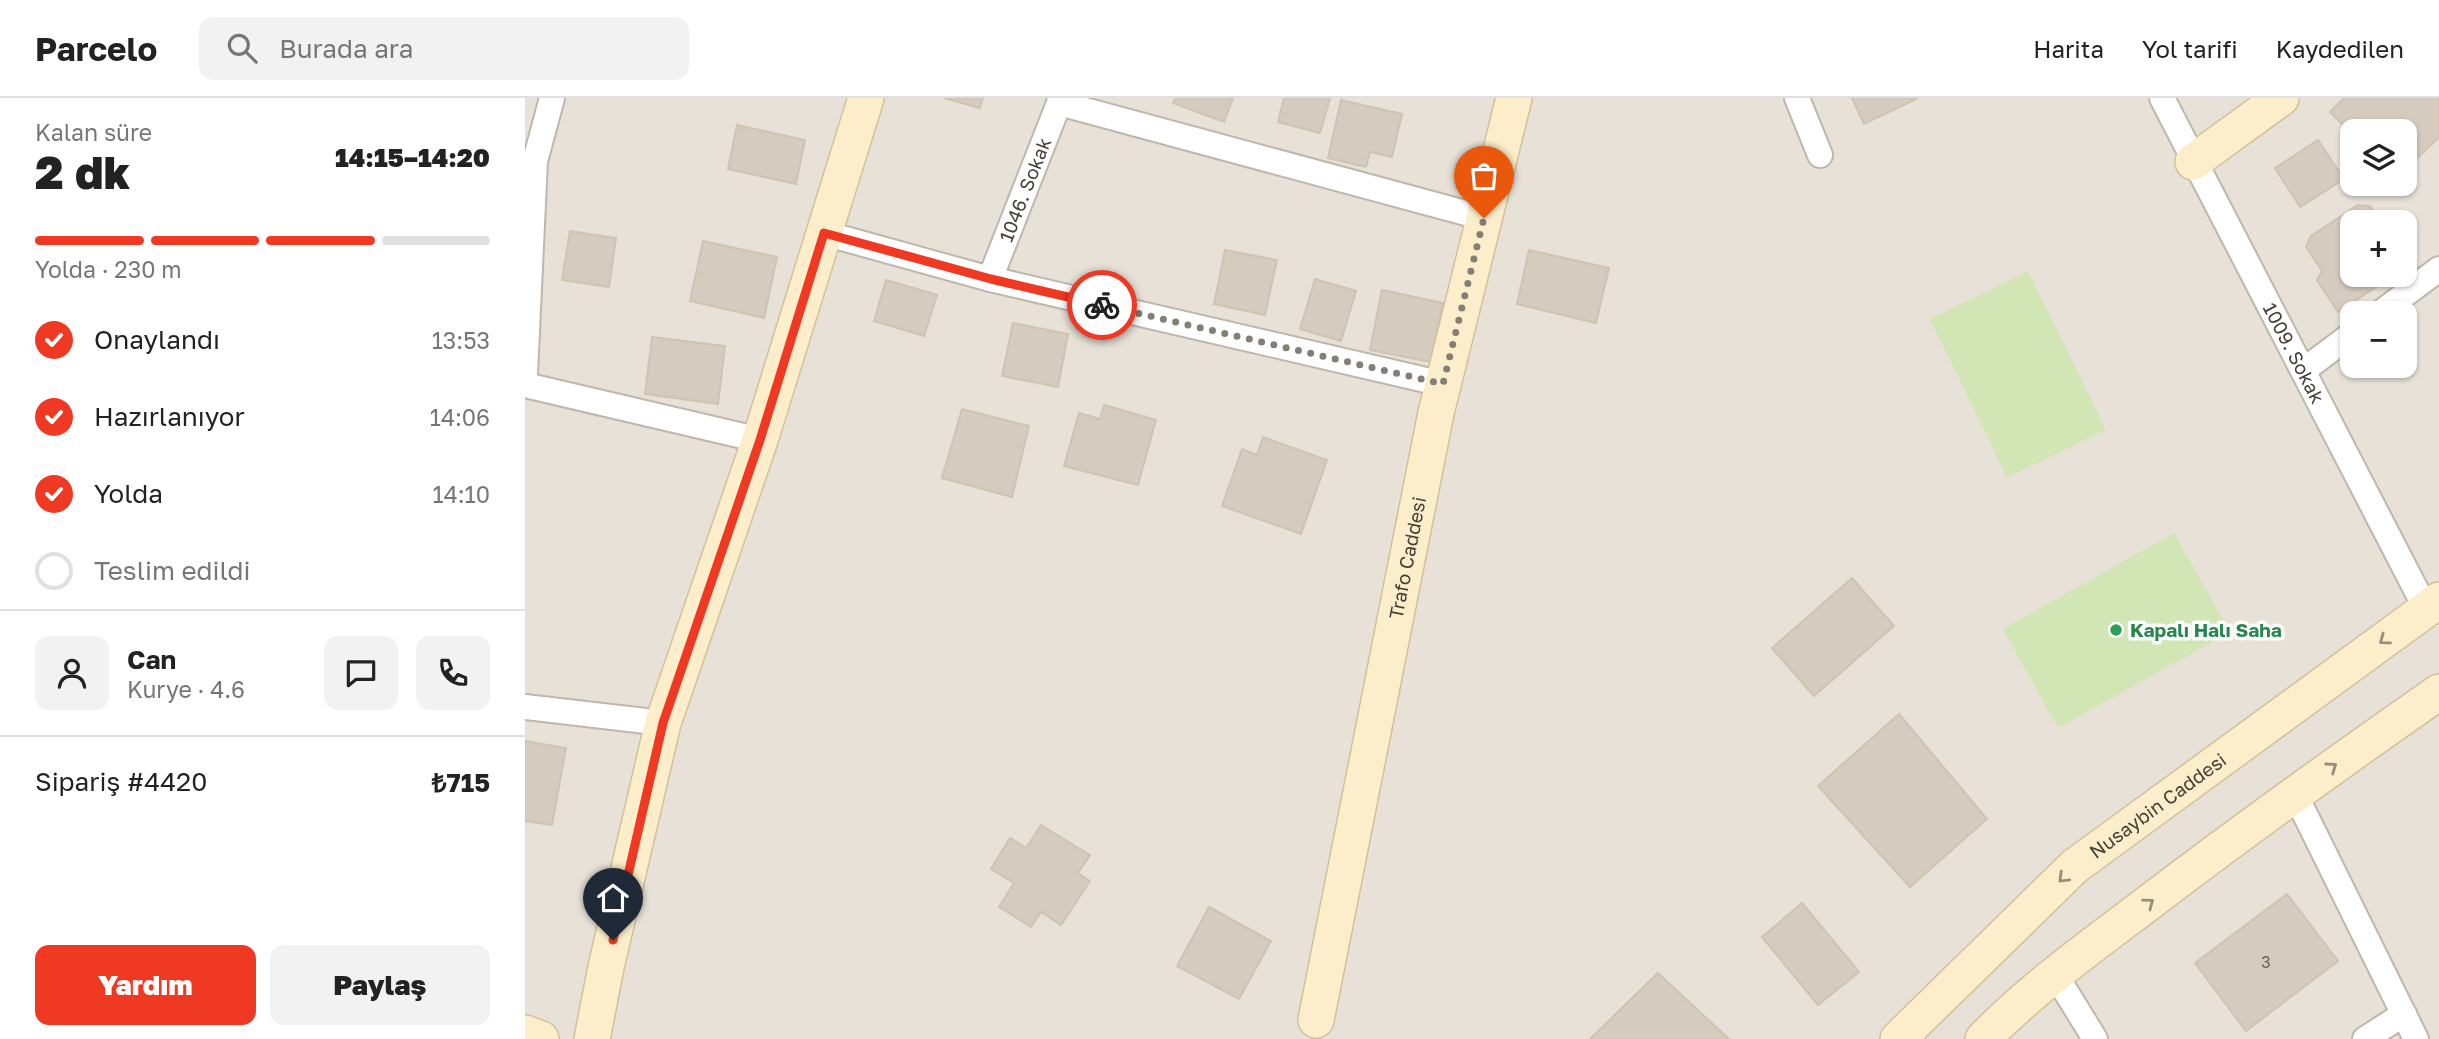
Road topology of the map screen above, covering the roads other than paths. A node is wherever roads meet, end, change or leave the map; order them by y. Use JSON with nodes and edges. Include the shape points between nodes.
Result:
{"nodes":[{"id":1,"x":552,"y":98,"type":"edge"},
{"id":2,"x":866,"y":98,"type":"edge"},
{"id":3,"x":1514,"y":98,"type":"edge"},
{"id":4,"x":1797,"y":98,"type":"edge"},
{"id":5,"x":2162,"y":98,"type":"edge"},
{"id":6,"x":2281,"y":98,"type":"edge"},
{"id":7,"x":1060,"y":100,"type":"edge"},
{"id":8,"x":1820,"y":155,"type":"dead end"},
{"id":9,"x":530,"y":160,"type":"edge"},
{"id":10,"x":2193,"y":162,"type":"junction"},
{"id":11,"x":1484,"y":218,"type":"junction"},
{"id":12,"x":824,"y":233,"type":"junction"},
{"id":13,"x":2439,"y":269,"type":"edge"},
{"id":14,"x":991,"y":279,"type":"junction"},
{"id":15,"x":2396,"y":301,"type":"edge"},
{"id":16,"x":2340,"y":343,"type":"edge"},
{"id":17,"x":2304,"y":370,"type":"junction"},
{"id":18,"x":525,"y":374,"type":"edge"},
{"id":19,"x":1443,"y":384,"type":"junction"},
{"id":20,"x":525,"y":385,"type":"edge"},
{"id":21,"x":760,"y":440,"type":"junction"},
{"id":22,"x":2433,"y":604,"type":"edge"},
{"id":23,"x":2439,"y":692,"type":"edge"},
{"id":24,"x":525,"y":707,"type":"edge"},
{"id":25,"x":663,"y":723,"type":"junction"},
{"id":26,"x":2294,"y":794,"type":"junction"},
{"id":27,"x":2055,"y":974,"type":"junction"},
{"id":28,"x":2404,"y":1014,"type":"junction"},
{"id":29,"x":525,"y":1033,"type":"edge"},
{"id":30,"x":1313,"y":1033,"type":"edge"},
{"id":31,"x":541,"y":1039,"type":"edge"},
{"id":32,"x":592,"y":1039,"type":"edge"},
{"id":33,"x":1898,"y":1039,"type":"edge"},
{"id":34,"x":1983,"y":1039,"type":"edge"},
{"id":35,"x":2095,"y":1039,"type":"edge"},
{"id":36,"x":2365,"y":1039,"type":"edge"},
{"id":37,"x":2416,"y":1039,"type":"edge"}],
"edges":[{"from":1,"to":9,"type":"street"},
{"from":2,"to":12,"type":"street"},
{"from":3,"to":11,"type":"street","name":"Trafo Caddesi"},
{"from":4,"to":8,"type":"street"},
{"from":5,"to":10,"type":"street","name":"1009. Sokak"},
{"from":6,"to":10,"type":"street"},
{"from":7,"to":11,"type":"street"},
{"from":7,"to":14,"type":"street","name":"1046. Sokak"},
{"from":9,"to":18,"type":"street"},
{"from":10,"to":17,"type":"street","name":"1009. Sokak"},
{"from":11,"to":19,"type":"street","name":"Trafo Caddesi"},
{"from":12,"to":14,"type":"street"},
{"from":12,"to":21,"type":"street"},
{"from":13,"to":15,"type":"street"},
{"from":14,"to":19,"type":"street"},
{"from":16,"to":17,"type":"street"},
{"from":17,"to":22,"type":"street","name":"1009. Sokak"},
{"from":19,"to":30,"type":"street","name":"Trafo Caddesi"},
{"from":20,"to":21,"type":"street"},
{"from":21,"to":25,"type":"street"},
{"from":22,"to":33,"type":"street","name":"Nusaybin Caddesi","one_way":true,"via":[[2075,866]]},
{"from":26,"to":23,"type":"street","one_way":true},
{"from":24,"to":25,"type":"street"},
{"from":25,"to":32,"type":"street"},
{"from":27,"to":26,"type":"street","one_way":true},
{"from":26,"to":28,"type":"street"},
{"from":27,"to":34,"type":"street"},
{"from":27,"to":35,"type":"street"},
{"from":28,"to":36,"type":"street"},
{"from":28,"to":37,"type":"street"},
{"from":29,"to":31,"type":"street"}]}
